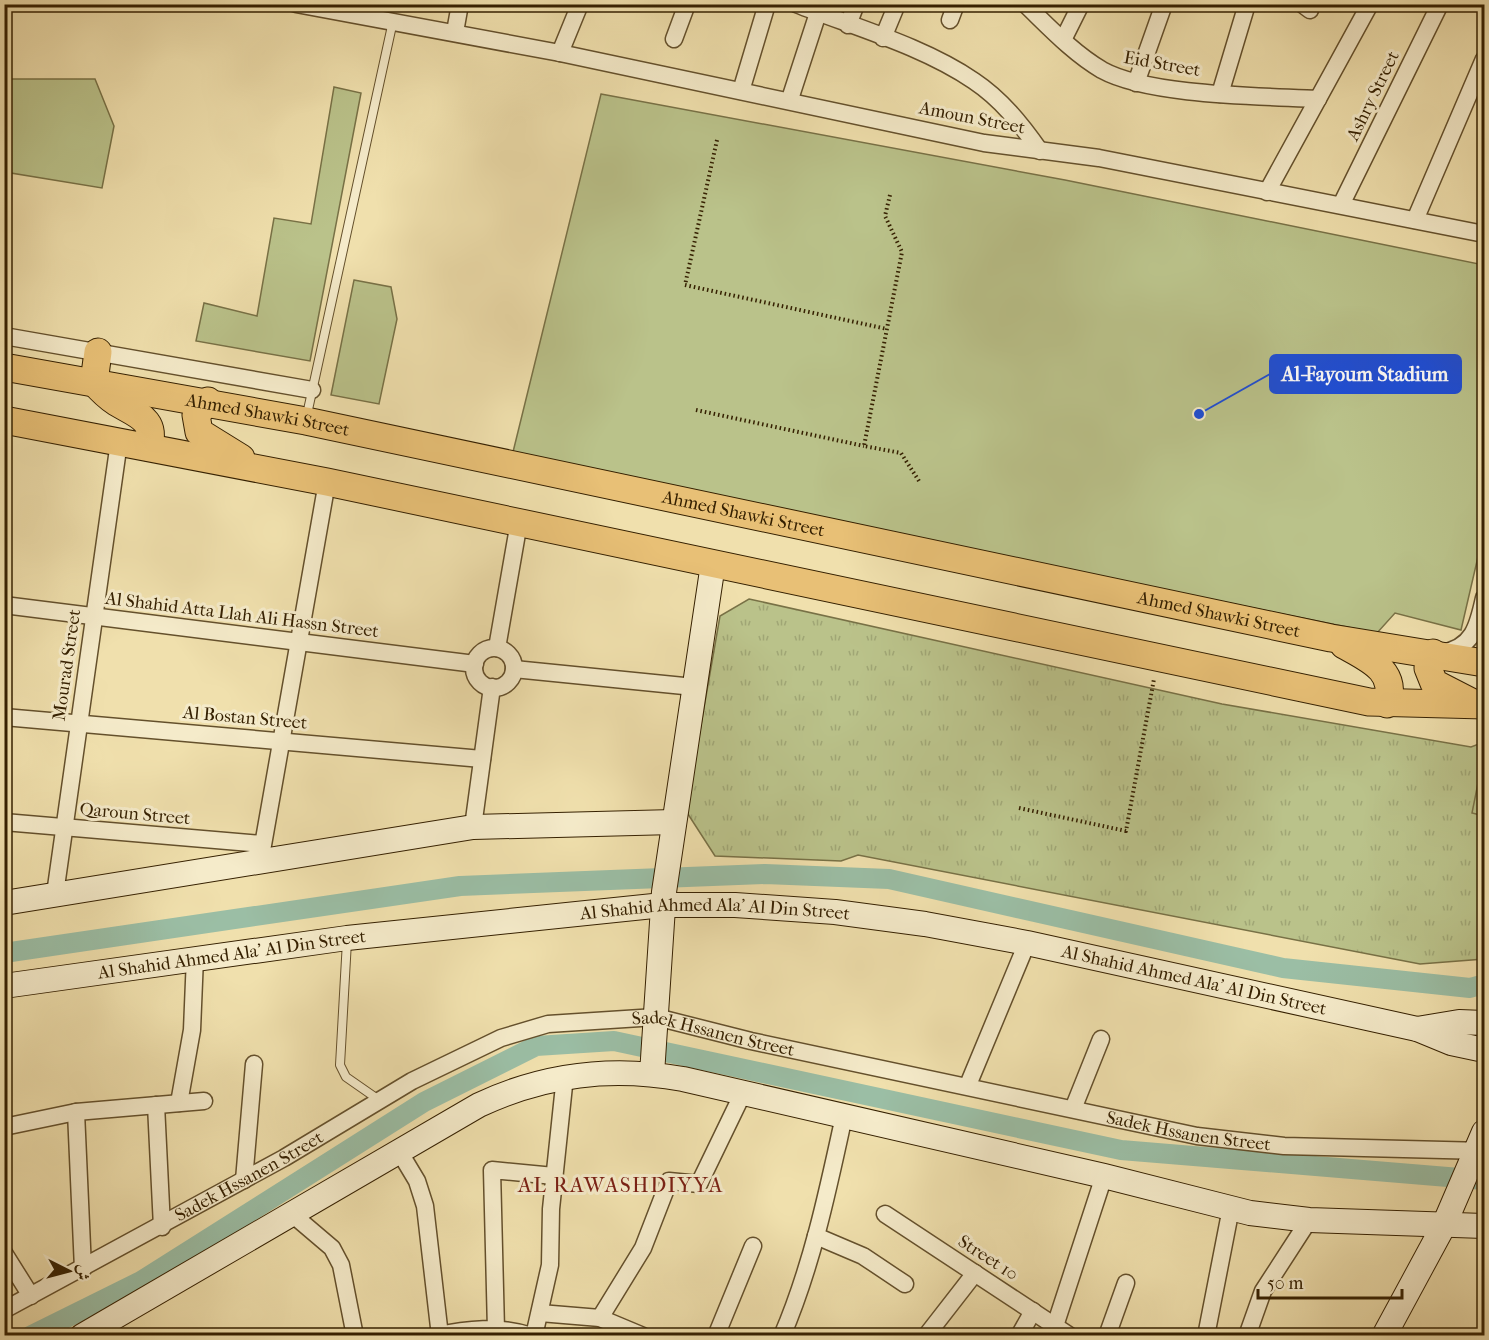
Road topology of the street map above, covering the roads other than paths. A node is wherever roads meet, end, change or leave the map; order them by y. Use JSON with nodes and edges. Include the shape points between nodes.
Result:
{"nodes":[{"id":1,"x":296,"y":4,"type":"edge"},
{"id":2,"x":460,"y":4,"type":"edge"},
{"id":3,"x":580,"y":4,"type":"edge"},
{"id":4,"x":687,"y":4,"type":"edge"},
{"id":5,"x":767,"y":4,"type":"edge"},
{"id":6,"x":796,"y":4,"type":"edge"},
{"id":7,"x":856,"y":4,"type":"edge"},
{"id":8,"x":897,"y":4,"type":"edge"},
{"id":9,"x":1025,"y":4,"type":"edge"},
{"id":10,"x":1081,"y":4,"type":"edge"},
{"id":11,"x":1164,"y":4,"type":"edge"},
{"id":12,"x":1247,"y":4,"type":"edge"},
{"id":13,"x":1370,"y":4,"type":"edge"},
{"id":14,"x":1440,"y":4,"type":"edge"},
{"id":15,"x":818,"y":13,"type":"junction"},
{"id":16,"x":393,"y":20,"type":"junction"},
{"id":17,"x":848,"y":25,"type":"junction"},
{"id":18,"x":455,"y":32,"type":"junction"},
{"id":19,"x":883,"y":38,"type":"junction"},
{"id":20,"x":675,"y":39,"type":"dead end"},
{"id":21,"x":1063,"y":40,"type":"junction"},
{"id":22,"x":560,"y":52,"type":"junction"},
{"id":23,"x":1485,"y":60,"type":"edge"},
{"id":24,"x":1136,"y":82,"type":"junction"},
{"id":25,"x":741,"y":91,"type":"junction"},
{"id":26,"x":1220,"y":94,"type":"junction"},
{"id":27,"x":790,"y":99,"type":"junction"},
{"id":28,"x":1318,"y":99,"type":"junction"},
{"id":29,"x":1040,"y":151,"type":"junction"},
{"id":30,"x":1267,"y":192,"type":"junction"},
{"id":31,"x":1341,"y":205,"type":"junction"},
{"id":32,"x":1414,"y":220,"type":"junction"},
{"id":33,"x":1485,"y":234,"type":"edge"},
{"id":34,"x":4,"y":336,"type":"edge"},
{"id":35,"x":98,"y":352,"type":"junction"},
{"id":36,"x":4,"y":367,"type":"edge"},
{"id":37,"x":94,"y":382,"type":"junction"},
{"id":38,"x":312,"y":390,"type":"junction"},
{"id":39,"x":208,"y":401,"type":"junction"},
{"id":40,"x":4,"y":420,"type":"edge"},
{"id":41,"x":306,"y":421,"type":"junction"},
{"id":42,"x":119,"y":442,"type":"junction"},
{"id":43,"x":148,"y":447,"type":"junction"},
{"id":44,"x":260,"y":469,"type":"junction"},
{"id":45,"x":327,"y":482,"type":"junction"},
{"id":46,"x":519,"y":522,"type":"junction"},
{"id":47,"x":713,"y":564,"type":"junction"},
{"id":48,"x":1485,"y":598,"type":"edge"},
{"id":49,"x":4,"y":605,"type":"edge"},
{"id":50,"x":94,"y":616,"type":"junction"},
{"id":51,"x":1331,"y":638,"type":"junction"},
{"id":52,"x":298,"y":644,"type":"junction"},
{"id":53,"x":497,"y":648,"type":"junction"},
{"id":54,"x":1434,"y":653,"type":"junction"},
{"id":55,"x":1485,"y":663,"type":"edge"},
{"id":56,"x":475,"y":664,"type":"junction"},
{"id":57,"x":514,"y":669,"type":"junction"},
{"id":58,"x":492,"y":687,"type":"junction"},
{"id":59,"x":694,"y":687,"type":"junction"},
{"id":60,"x":1387,"y":705,"type":"junction"},
{"id":61,"x":1482,"y":705,"type":"edge"},
{"id":62,"x":4,"y":717,"type":"edge"},
{"id":63,"x":79,"y":723,"type":"junction"},
{"id":64,"x":280,"y":741,"type":"junction"},
{"id":65,"x":482,"y":759,"type":"junction"},
{"id":66,"x":4,"y":822,"type":"edge"},
{"id":67,"x":64,"y":827,"type":"junction"},
{"id":68,"x":473,"y":827,"type":"junction"},
{"id":69,"x":674,"y":828,"type":"junction"},
{"id":70,"x":261,"y":853,"type":"junction"},
{"id":71,"x":56,"y":894,"type":"junction"},
{"id":72,"x":663,"y":898,"type":"junction"},
{"id":73,"x":4,"y":903,"type":"edge"},
{"id":74,"x":347,"y":938,"type":"junction"},
{"id":75,"x":1028,"y":943,"type":"junction"},
{"id":76,"x":195,"y":957,"type":"junction"},
{"id":77,"x":4,"y":986,"type":"edge"},
{"id":78,"x":1485,"y":1023,"type":"edge"},
{"id":79,"x":656,"y":1025,"type":"junction"},
{"id":80,"x":1417,"y":1029,"type":"junction"},
{"id":81,"x":1101,"y":1039,"type":"dead end"},
{"id":82,"x":1485,"y":1050,"type":"edge"},
{"id":83,"x":254,"y":1064,"type":"dead end"},
{"id":84,"x":653,"y":1069,"type":"junction"},
{"id":85,"x":566,"y":1076,"type":"junction"},
{"id":86,"x":968,"y":1085,"type":"junction"},
{"id":87,"x":742,"y":1093,"type":"junction"},
{"id":88,"x":379,"y":1100,"type":"junction"},
{"id":89,"x":204,"y":1101,"type":"dead end"},
{"id":90,"x":179,"y":1102,"type":"junction"},
{"id":91,"x":156,"y":1105,"type":"junction"},
{"id":92,"x":1073,"y":1109,"type":"junction"},
{"id":93,"x":76,"y":1112,"type":"junction"},
{"id":94,"x":844,"y":1116,"type":"junction"},
{"id":95,"x":4,"y":1127,"type":"edge"},
{"id":96,"x":1483,"y":1139,"type":"edge"},
{"id":97,"x":399,"y":1151,"type":"junction"},
{"id":98,"x":554,"y":1176,"type":"junction"},
{"id":99,"x":1104,"y":1176,"type":"junction"},
{"id":100,"x":244,"y":1180,"type":"junction"},
{"id":101,"x":1232,"y":1208,"type":"junction"},
{"id":102,"x":292,"y":1214,"type":"junction"},
{"id":103,"x":885,"y":1214,"type":"dead end"},
{"id":104,"x":1309,"y":1221,"type":"junction"},
{"id":105,"x":1444,"y":1225,"type":"junction"},
{"id":106,"x":1485,"y":1226,"type":"edge"},
{"id":107,"x":162,"y":1227,"type":"junction"},
{"id":108,"x":816,"y":1236,"type":"junction"},
{"id":109,"x":753,"y":1246,"type":"dead end"},
{"id":110,"x":4,"y":1253,"type":"edge"},
{"id":111,"x":83,"y":1269,"type":"junction"},
{"id":112,"x":975,"y":1273,"type":"junction"},
{"id":113,"x":1126,"y":1283,"type":"dead end"},
{"id":114,"x":905,"y":1284,"type":"dead end"},
{"id":115,"x":31,"y":1296,"type":"junction"},
{"id":116,"x":4,"y":1310,"type":"edge"},
{"id":117,"x":1033,"y":1311,"type":"junction"},
{"id":118,"x":540,"y":1313,"type":"junction"},
{"id":119,"x":600,"y":1318,"type":"junction"},
{"id":120,"x":1055,"y":1326,"type":"junction"},
{"id":121,"x":496,"y":1330,"type":"junction"},
{"id":122,"x":91,"y":1334,"type":"edge"},
{"id":123,"x":355,"y":1335,"type":"edge"},
{"id":124,"x":438,"y":1335,"type":"edge"},
{"id":125,"x":533,"y":1335,"type":"edge"},
{"id":126,"x":643,"y":1335,"type":"edge"},
{"id":127,"x":716,"y":1335,"type":"edge"},
{"id":128,"x":782,"y":1335,"type":"edge"},
{"id":129,"x":926,"y":1335,"type":"edge"},
{"id":130,"x":1019,"y":1335,"type":"edge"},
{"id":131,"x":1070,"y":1335,"type":"edge"},
{"id":132,"x":1107,"y":1335,"type":"edge"},
{"id":133,"x":1206,"y":1335,"type":"edge"},
{"id":134,"x":1247,"y":1335,"type":"edge"},
{"id":135,"x":1384,"y":1335,"type":"edge"}],
"edges":[{"from":1,"to":16,"type":"street","name":"Amoun Street"},
{"from":2,"to":18,"type":"street"},
{"from":3,"to":22,"type":"street"},
{"from":4,"to":20,"type":"street"},
{"from":5,"to":25,"type":"street"},
{"from":6,"to":15,"type":"street"},
{"from":7,"to":17,"type":"street"},
{"from":8,"to":19,"type":"street"},
{"from":9,"to":21,"type":"street","name":"Eid Street"},
{"from":10,"to":21,"type":"street"},
{"from":11,"to":24,"type":"street"},
{"from":12,"to":26,"type":"street"},
{"from":13,"to":28,"type":"street"},
{"from":14,"to":31,"type":"street","name":"Ashry Street"},
{"from":15,"to":17,"type":"street"},
{"from":15,"to":27,"type":"street"},
{"from":16,"to":18,"type":"street","name":"Amoun Street"},
{"from":16,"to":38,"type":"lane"},
{"from":17,"to":19,"type":"street"},
{"from":18,"to":22,"type":"street","name":"Amoun Street"},
{"from":19,"to":29,"type":"street","via":[[933,58],[975,81],[1011,112]]},
{"from":21,"to":24,"type":"street","name":"Eid Street","via":[[1103,70]]},
{"from":22,"to":25,"type":"street","name":"Amoun Street"},
{"from":23,"to":32,"type":"street"},
{"from":24,"to":26,"type":"street","name":"Eid Street"},
{"from":25,"to":27,"type":"street","name":"Amoun Street"},
{"from":26,"to":28,"type":"street","name":"Eid Street"},
{"from":27,"to":29,"type":"street","name":"Amoun Street","via":[[984,143]]},
{"from":28,"to":30,"type":"street"},
{"from":29,"to":30,"type":"street","name":"Amoun Street","via":[[1099,158]]},
{"from":30,"to":31,"type":"street","name":"Amoun Street"},
{"from":31,"to":32,"type":"street","name":"Amoun Street"},
{"from":32,"to":33,"type":"street","name":"Amoun Street"},
{"from":34,"to":35,"type":"street"},
{"from":35,"to":37,"type":"main road"},
{"from":35,"to":38,"type":"street"},
{"from":36,"to":37,"type":"main road","name":"Ahmed Shawki Street"},
{"from":37,"to":39,"type":"main road","name":"Ahmed Shawki Street"},
{"from":37,"to":43,"type":"main road","via":[[114,401],[146,420],[151,433]]},
{"from":38,"to":41,"type":"lane"},
{"from":39,"to":41,"type":"main road","name":"Ahmed Shawki Street"},
{"from":39,"to":44,"type":"main road","via":[[196,415],[199,432]]},
{"from":40,"to":42,"type":"main road"},
{"from":41,"to":51,"type":"main road","name":"Ahmed Shawki Street"},
{"from":42,"to":43,"type":"main road"},
{"from":42,"to":50,"type":"street","name":"Mourad Street"},
{"from":43,"to":44,"type":"main road"},
{"from":44,"to":45,"type":"main road"},
{"from":45,"to":46,"type":"main road"},
{"from":45,"to":52,"type":"street"},
{"from":46,"to":47,"type":"main road"},
{"from":46,"to":53,"type":"street"},
{"from":47,"to":59,"type":"street"},
{"from":47,"to":60,"type":"main road"},
{"from":48,"to":54,"type":"street","via":[[1473,637],[1459,648]]},
{"from":49,"to":50,"type":"street","name":"Al Shahid Atta Llah Ali Hassn Street"},
{"from":50,"to":52,"type":"street","name":"Al Shahid Atta Llah Ali Hassn Street"},
{"from":50,"to":63,"type":"street","name":"Mourad Street"},
{"from":51,"to":54,"type":"main road","name":"Ahmed Shawki Street"},
{"from":51,"to":60,"type":"main road","via":[[1382,669],[1389,682]]},
{"from":52,"to":56,"type":"street","name":"Al Shahid Atta Llah Ali Hassn Street"},
{"from":52,"to":64,"type":"street"},
{"from":53,"to":56,"type":"street","via":[[481,653]]},
{"from":53,"to":57,"type":"street","via":[[508,654]]},
{"from":54,"to":55,"type":"main road","name":"Ahmed Shawki Street"},
{"from":54,"to":61,"type":"main road","via":[[1428,668],[1434,683]]},
{"from":56,"to":58,"type":"street","via":[[480,682]]},
{"from":57,"to":58,"type":"street","via":[[504,685]]},
{"from":57,"to":59,"type":"street"},
{"from":58,"to":65,"type":"street"},
{"from":59,"to":69,"type":"street"},
{"from":60,"to":61,"type":"main road"},
{"from":62,"to":63,"type":"street","name":"Al Bostan Street"},
{"from":63,"to":64,"type":"street","name":"Al Bostan Street"},
{"from":63,"to":67,"type":"street","name":"Mourad Street"},
{"from":64,"to":65,"type":"street","name":"Al Bostan Street"},
{"from":64,"to":70,"type":"street"},
{"from":65,"to":68,"type":"street"},
{"from":66,"to":67,"type":"street","name":"Qaroun Street"},
{"from":67,"to":70,"type":"street","name":"Qaroun Street"},
{"from":67,"to":71,"type":"street","name":"Mourad Street"},
{"from":68,"to":69,"type":"street"},
{"from":68,"to":70,"type":"street"},
{"from":69,"to":72,"type":"street"},
{"from":70,"to":71,"type":"street"},
{"from":71,"to":73,"type":"street"},
{"from":72,"to":74,"type":"street","name":"Al Shahid Ahmed Ala' Al Din Street"},
{"from":72,"to":75,"type":"street","name":"Al Shahid Ahmed Ala' Al Din Street","via":[[835,912]]},
{"from":72,"to":79,"type":"street"},
{"from":74,"to":76,"type":"street","name":"Al Shahid Ahmed Ala' Al Din Street"},
{"from":74,"to":88,"type":"lane","via":[[340,1065],[346,1077]]},
{"from":75,"to":80,"type":"street","name":"Al Shahid Ahmed Ala' Al Din Street"},
{"from":75,"to":86,"type":"street"},
{"from":76,"to":77,"type":"street","name":"Al Shahid Ahmed Ala' Al Din Street"},
{"from":76,"to":90,"type":"street","via":[[192,1030]]},
{"from":78,"to":80,"type":"street","name":"Al Shahid Ahmed Ala' Al Din Street","via":[[1459,1022]]},
{"from":79,"to":84,"type":"street"},
{"from":79,"to":86,"type":"street","name":"Sadek Hssanen Street"},
{"from":79,"to":88,"type":"street","name":"Sadek Hssanen Street","via":[[548,1024],[511,1035]]},
{"from":80,"to":82,"type":"street","name":"Al Shahid Ahmed Ala' Al Din Street","via":[[1451,1043]]},
{"from":81,"to":92,"type":"street"},
{"from":83,"to":100,"type":"street"},
{"from":84,"to":85,"type":"street"},
{"from":84,"to":87,"type":"street"},
{"from":85,"to":97,"type":"street","via":[[505,1093]]},
{"from":85,"to":98,"type":"street"},
{"from":86,"to":92,"type":"street","name":"Sadek Hssanen Street"},
{"from":87,"to":94,"type":"street"},
{"from":87,"to":119,"type":"street","via":[[699,1184],[669,1181],[643,1248]]},
{"from":88,"to":100,"type":"street","name":"Sadek Hssanen Street"},
{"from":89,"to":90,"type":"street"},
{"from":90,"to":91,"type":"street"},
{"from":91,"to":93,"type":"street"},
{"from":91,"to":107,"type":"street"},
{"from":92,"to":96,"type":"street","name":"Sadek Hssanen Street","via":[[1197,1136],[1284,1146]]},
{"from":93,"to":95,"type":"street"},
{"from":93,"to":111,"type":"street"},
{"from":94,"to":99,"type":"street"},
{"from":94,"to":108,"type":"street"},
{"from":96,"to":105,"type":"street"},
{"from":97,"to":102,"type":"street"},
{"from":97,"to":124,"type":"street","via":[[417,1181],[425,1206]]},
{"from":98,"to":118,"type":"street","via":[[550,1265]]},
{"from":98,"to":121,"type":"street","via":[[492,1170]]},
{"from":99,"to":101,"type":"street"},
{"from":99,"to":120,"type":"street"},
{"from":100,"to":107,"type":"street","name":"Sadek Hssanen Street"},
{"from":101,"to":104,"type":"street"},
{"from":101,"to":133,"type":"street"},
{"from":102,"to":122,"type":"street"},
{"from":102,"to":123,"type":"street","via":[[332,1248],[341,1264]]},
{"from":103,"to":112,"type":"street","name":"Street 10"},
{"from":104,"to":105,"type":"street"},
{"from":104,"to":134,"type":"street","via":[[1263,1291]]},
{"from":105,"to":106,"type":"street"},
{"from":105,"to":135,"type":"street"},
{"from":107,"to":111,"type":"street","name":"Sadek Hssanen Street"},
{"from":108,"to":114,"type":"street","via":[[863,1256]]},
{"from":108,"to":128,"type":"street"},
{"from":109,"to":127,"type":"street"},
{"from":110,"to":115,"type":"street"},
{"from":111,"to":115,"type":"street","name":"Sadek Hssanen Street"},
{"from":112,"to":117,"type":"street","name":"Street 10"},
{"from":112,"to":129,"type":"street"},
{"from":113,"to":132,"type":"street"},
{"from":115,"to":116,"type":"street","name":"Sadek Hssanen Street"},
{"from":117,"to":120,"type":"street","name":"Street 10"},
{"from":117,"to":130,"type":"street"},
{"from":118,"to":119,"type":"street"},
{"from":118,"to":125,"type":"street"},
{"from":119,"to":126,"type":"street"},
{"from":120,"to":131,"type":"street","name":"Street 10"},
{"from":121,"to":124,"type":"street","via":[[467,1329]]},
{"from":121,"to":125,"type":"street"}]}
